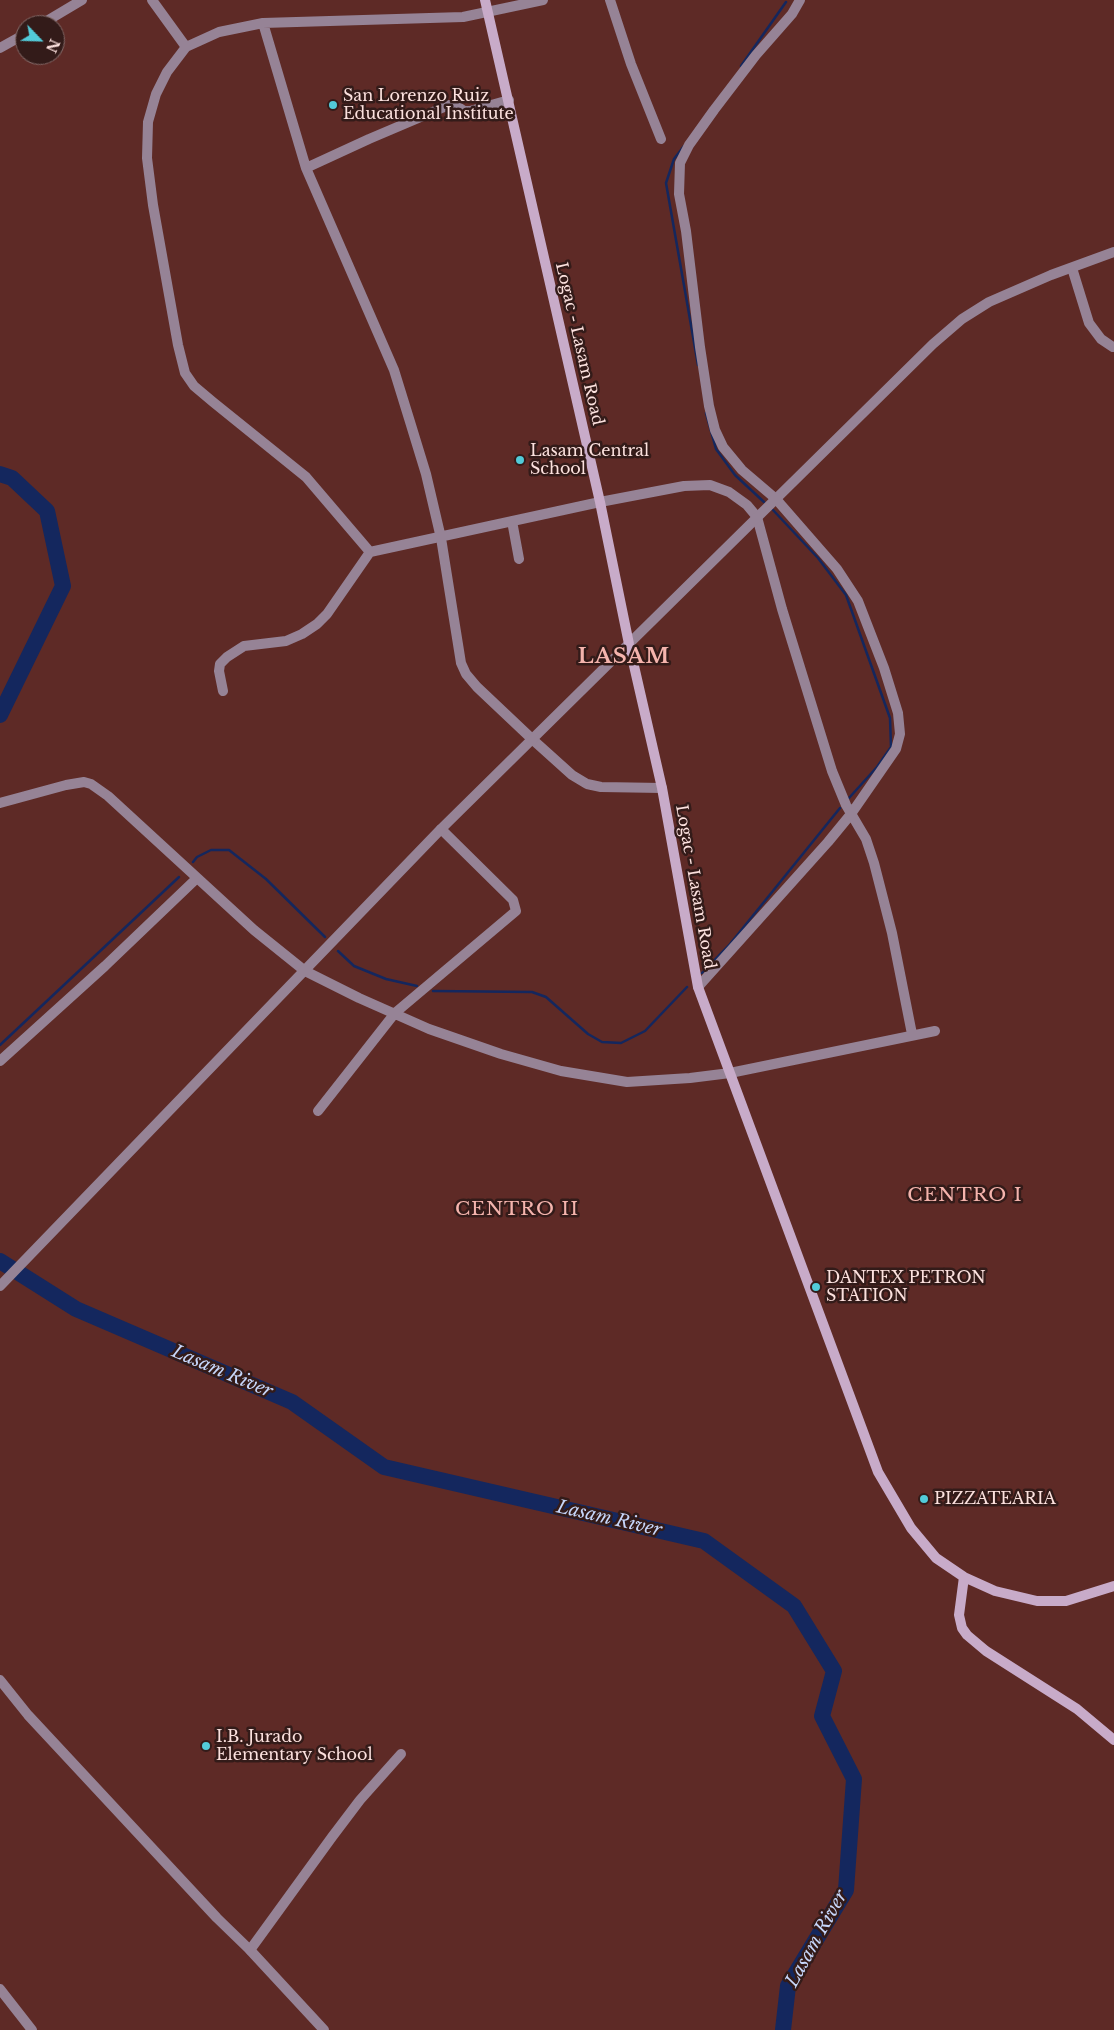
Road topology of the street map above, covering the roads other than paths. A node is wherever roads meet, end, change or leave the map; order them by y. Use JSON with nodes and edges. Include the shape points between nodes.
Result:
{"nodes":[{"id":1,"x":82,"y":0,"type":"edge"},
{"id":2,"x":152,"y":0,"type":"edge"},
{"id":3,"x":485,"y":0,"type":"edge"},
{"id":4,"x":543,"y":0,"type":"edge"},
{"id":5,"x":610,"y":0,"type":"edge"},
{"id":6,"x":800,"y":0,"type":"edge"},
{"id":7,"x":488,"y":12,"type":"junction"},
{"id":8,"x":57,"y":15,"type":"edge"},
{"id":9,"x":262,"y":23,"type":"junction"},
{"id":10,"x":15,"y":40,"type":"edge"},
{"id":11,"x":186,"y":47,"type":"junction"},
{"id":12,"x":0,"y":48,"type":"edge"},
{"id":13,"x":509,"y":100,"type":"junction"},
{"id":14,"x":661,"y":139,"type":"dead end"},
{"id":15,"x":306,"y":168,"type":"junction"},
{"id":16,"x":1114,"y":252,"type":"edge"},
{"id":17,"x":1072,"y":268,"type":"junction"},
{"id":18,"x":1113,"y":347,"type":"edge"},
{"id":19,"x":776,"y":498,"type":"junction"},
{"id":20,"x":600,"y":502,"type":"junction"},
{"id":21,"x":757,"y":518,"type":"junction"},
{"id":22,"x":512,"y":522,"type":"junction"},
{"id":23,"x":441,"y":538,"type":"junction"},
{"id":24,"x":370,"y":552,"type":"junction"},
{"id":25,"x":519,"y":559,"type":"dead end"},
{"id":26,"x":629,"y":644,"type":"junction"},
{"id":27,"x":223,"y":691,"type":"dead end"},
{"id":28,"x":532,"y":738,"type":"junction"},
{"id":29,"x":662,"y":788,"type":"junction"},
{"id":30,"x":0,"y":803,"type":"edge"},
{"id":31,"x":851,"y":814,"type":"junction"},
{"id":32,"x":441,"y":829,"type":"junction"},
{"id":33,"x":196,"y":878,"type":"junction"},
{"id":34,"x":305,"y":971,"type":"junction"},
{"id":35,"x":698,"y":986,"type":"junction"},
{"id":36,"x":395,"y":1013,"type":"junction"},
{"id":37,"x":935,"y":1031,"type":"dead end"},
{"id":38,"x":912,"y":1034,"type":"junction"},
{"id":39,"x":0,"y":1061,"type":"edge"},
{"id":40,"x":730,"y":1074,"type":"junction"},
{"id":41,"x":318,"y":1111,"type":"dead end"},
{"id":42,"x":0,"y":1286,"type":"edge"},
{"id":43,"x":964,"y":1577,"type":"junction"},
{"id":44,"x":1114,"y":1586,"type":"edge"},
{"id":45,"x":0,"y":1680,"type":"edge"},
{"id":46,"x":1114,"y":1740,"type":"edge"},
{"id":47,"x":401,"y":1754,"type":"dead end"},
{"id":48,"x":250,"y":1950,"type":"junction"},
{"id":49,"x":0,"y":1990,"type":"edge"},
{"id":50,"x":32,"y":2030,"type":"edge"},
{"id":51,"x":324,"y":2030,"type":"edge"}],
"edges":[{"from":1,"to":8,"type":"street"},
{"from":2,"to":11,"type":"street"},
{"from":3,"to":7,"type":"main road","name":"Logac - Lasam Road"},
{"from":4,"to":7,"type":"street"},
{"from":5,"to":14,"type":"street","via":[[624,46]]},
{"from":6,"to":19,"type":"street","via":[[689,144],[678,173],[714,430],[742,470]]},
{"from":7,"to":9,"type":"street","via":[[463,17]]},
{"from":7,"to":13,"type":"main road","name":"Logac - Lasam Road"},
{"from":9,"to":11,"type":"street","via":[[219,32]]},
{"from":9,"to":15,"type":"street"},
{"from":10,"to":12,"type":"street"},
{"from":11,"to":24,"type":"street","via":[[156,94],[148,122],[147,158],[154,215],[185,373],[194,386],[306,477]]},
{"from":13,"to":15,"type":"street","via":[[470,111],[449,105]]},
{"from":13,"to":20,"type":"main road","name":"Logac - Lasam Road"},
{"from":15,"to":23,"type":"street","via":[[394,370],[426,474]]},
{"from":16,"to":17,"type":"street"},
{"from":17,"to":18,"type":"street","via":[[1089,323],[1101,339]]},
{"from":17,"to":19,"type":"street","via":[[989,302],[962,319]]},
{"from":19,"to":21,"type":"street"},
{"from":19,"to":31,"type":"street","via":[[837,569],[858,601],[898,713],[900,734],[896,749]]},
{"from":20,"to":21,"type":"street","via":[[684,486],[710,485],[729,492],[747,505]]},
{"from":20,"to":22,"type":"street"},
{"from":20,"to":26,"type":"main road","name":"Logac - Lasam Road"},
{"from":21,"to":26,"type":"street"},
{"from":21,"to":31,"type":"street","via":[[832,771]]},
{"from":22,"to":23,"type":"street"},
{"from":22,"to":25,"type":"street"},
{"from":23,"to":24,"type":"street"},
{"from":23,"to":28,"type":"street","via":[[461,663],[466,674]]},
{"from":24,"to":27,"type":"street","via":[[317,624],[286,641],[244,646],[227,657],[220,664],[219,671]]},
{"from":26,"to":28,"type":"street"},
{"from":26,"to":29,"type":"main road","name":"Logac - Lasam Road"},
{"from":28,"to":29,"type":"street","via":[[587,784]]},
{"from":28,"to":32,"type":"street"},
{"from":29,"to":35,"type":"main road","name":"Logac - Lasam Road"},
{"from":30,"to":33,"type":"street","via":[[84,782],[91,784]]},
{"from":31,"to":35,"type":"street"},
{"from":31,"to":38,"type":"street","via":[[866,839],[874,863]]},
{"from":32,"to":34,"type":"street"},
{"from":32,"to":36,"type":"street","via":[[513,900],[516,911]]},
{"from":33,"to":34,"type":"street"},
{"from":33,"to":39,"type":"street"},
{"from":34,"to":36,"type":"street"},
{"from":34,"to":42,"type":"street"},
{"from":35,"to":40,"type":"main road","name":"Logac - Lasam Road"},
{"from":36,"to":40,"type":"street","via":[[483,1048],[561,1071],[627,1082]]},
{"from":36,"to":41,"type":"street"},
{"from":37,"to":38,"type":"street"},
{"from":38,"to":40,"type":"street"},
{"from":40,"to":43,"type":"main road","name":"Logac - Lasam Road","via":[[878,1472],[911,1528],[936,1558]]},
{"from":43,"to":44,"type":"main road","name":"Logac - Lasam Road","via":[[995,1591],[1038,1601],[1066,1601]]},
{"from":43,"to":46,"type":"main road","via":[[959,1615],[967,1635],[1077,1709]]},
{"from":45,"to":48,"type":"street","via":[[28,1715]]},
{"from":47,"to":48,"type":"street","via":[[332,1837]]},
{"from":48,"to":51,"type":"street"},
{"from":49,"to":50,"type":"street"}]}
